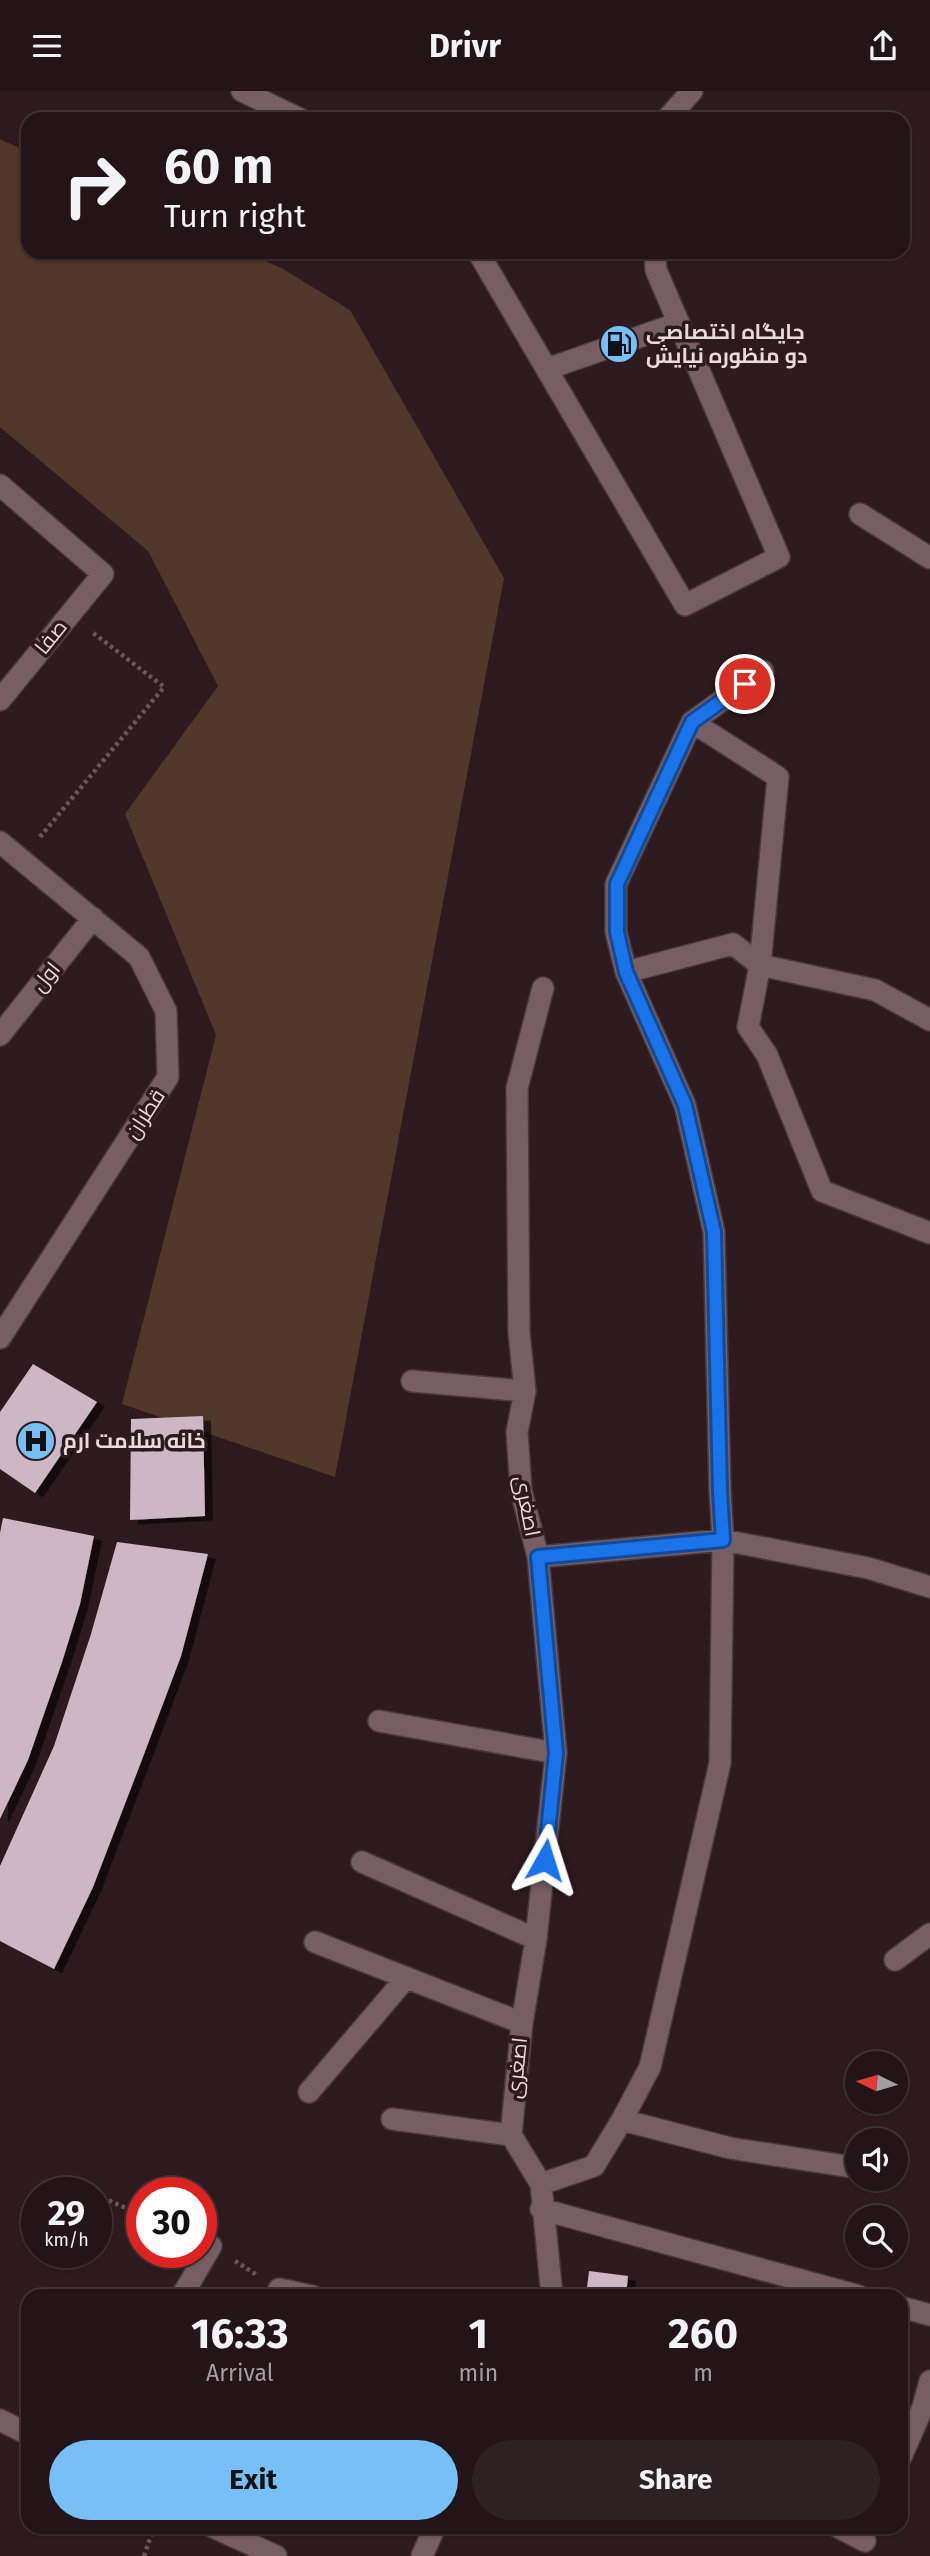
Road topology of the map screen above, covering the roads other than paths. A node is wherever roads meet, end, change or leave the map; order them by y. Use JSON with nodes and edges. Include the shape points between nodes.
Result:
{"nodes":[{"id":1,"x":242,"y":91,"type":"edge"},
{"id":2,"x":692,"y":91,"type":"edge"},
{"id":3,"x":286,"y":112,"type":"edge"},
{"id":4,"x":673,"y":112,"type":"edge"},
{"id":5,"x":482,"y":259,"type":"edge"},
{"id":6,"x":655,"y":259,"type":"edge"},
{"id":7,"x":679,"y":323,"type":"junction"},
{"id":8,"x":547,"y":369,"type":"junction"},
{"id":9,"x":0,"y":485,"type":"edge"},
{"id":10,"x":860,"y":514,"type":"dead end"},
{"id":11,"x":930,"y":558,"type":"edge"},
{"id":12,"x":763,"y":671,"type":"dead end"},
{"id":13,"x":0,"y":701,"type":"edge"},
{"id":14,"x":692,"y":722,"type":"junction"},
{"id":15,"x":0,"y":842,"type":"edge"},
{"id":16,"x":93,"y":918,"type":"junction"},
{"id":17,"x":760,"y":965,"type":"junction"},
{"id":18,"x":626,"y":972,"type":"junction"},
{"id":19,"x":543,"y":988,"type":"dead end"},
{"id":20,"x":930,"y":1020,"type":"edge"},
{"id":21,"x":0,"y":1035,"type":"edge"},
{"id":22,"x":930,"y":1233,"type":"edge"},
{"id":23,"x":0,"y":1338,"type":"edge"},
{"id":24,"x":412,"y":1381,"type":"dead end"},
{"id":25,"x":525,"y":1391,"type":"junction"},
{"id":26,"x":723,"y":1540,"type":"junction"},
{"id":27,"x":538,"y":1557,"type":"junction"},
{"id":28,"x":930,"y":1587,"type":"edge"},
{"id":29,"x":379,"y":1721,"type":"dead end"},
{"id":30,"x":556,"y":1753,"type":"junction"},
{"id":31,"x":362,"y":1862,"type":"dead end"},
{"id":32,"x":930,"y":1934,"type":"edge"},
{"id":33,"x":536,"y":1940,"type":"junction"},
{"id":34,"x":315,"y":1943,"type":"dead end"},
{"id":35,"x":895,"y":1960,"type":"dead end"},
{"id":36,"x":406,"y":1978,"type":"junction"},
{"id":37,"x":522,"y":2023,"type":"junction"},
{"id":38,"x":309,"y":2092,"type":"dead end"},
{"id":39,"x":392,"y":2119,"type":"dead end"},
{"id":40,"x":622,"y":2120,"type":"junction"},
{"id":41,"x":511,"y":2135,"type":"junction"},
{"id":42,"x":845,"y":2166,"type":"edge"},
{"id":43,"x":541,"y":2184,"type":"junction"},
{"id":44,"x":541,"y":2209,"type":"junction"},
{"id":45,"x":198,"y":2268,"type":"edge"},
{"id":46,"x":186,"y":2289,"type":"edge"},
{"id":47,"x":551,"y":2289,"type":"edge"},
{"id":48,"x":833,"y":2289,"type":"edge"},
{"id":49,"x":908,"y":2309,"type":"edge"},
{"id":50,"x":930,"y":2315,"type":"edge"},
{"id":51,"x":930,"y":2381,"type":"edge"},
{"id":52,"x":926,"y":2408,"type":"edge"},
{"id":53,"x":0,"y":2420,"type":"edge"},
{"id":54,"x":21,"y":2430,"type":"edge"},
{"id":55,"x":908,"y":2443,"type":"edge"},
{"id":56,"x":229,"y":2534,"type":"edge"},
{"id":57,"x":432,"y":2534,"type":"edge"},
{"id":58,"x":276,"y":2556,"type":"edge"},
{"id":59,"x":422,"y":2556,"type":"edge"}],
"edges":[{"from":1,"to":3,"type":"street"},
{"from":2,"to":4,"type":"street"},
{"from":5,"to":8,"type":"street"},
{"from":6,"to":7,"type":"street"},
{"from":7,"to":8,"type":"street"},
{"from":7,"to":8,"type":"street","via":[[779,557],[685,605]]},
{"from":9,"to":13,"type":"street","name":"صفا","via":[[103,574]]},
{"from":10,"to":11,"type":"street"},
{"from":12,"to":14,"type":"street"},
{"from":14,"to":17,"type":"street","via":[[778,777]]},
{"from":14,"to":18,"type":"street","via":[[617,884],[617,932]]},
{"from":15,"to":16,"type":"street","name":"قطران"},
{"from":16,"to":21,"type":"street","name":"اول"},
{"from":16,"to":23,"type":"street","name":"قطران","via":[[139,957],[166,1011],[168,1077]]},
{"from":17,"to":18,"type":"street","via":[[733,944]]},
{"from":17,"to":20,"type":"street","via":[[875,990]]},
{"from":17,"to":22,"type":"street","via":[[748,1027],[767,1055],[822,1191]]},
{"from":18,"to":26,"type":"street","via":[[685,1105],[714,1232]]},
{"from":19,"to":25,"type":"street","name":"اصغری","via":[[517,1087],[519,1332]]},
{"from":24,"to":25,"type":"street"},
{"from":25,"to":27,"type":"street","name":"اصغری","via":[[517,1432],[521,1490]]},
{"from":26,"to":27,"type":"street"},
{"from":26,"to":28,"type":"street","via":[[868,1567]]},
{"from":26,"to":40,"type":"street","via":[[720,1763],[650,2067]]},
{"from":27,"to":30,"type":"street","name":"اصغری"},
{"from":29,"to":30,"type":"street"},
{"from":30,"to":33,"type":"street","name":"اصغری"},
{"from":31,"to":33,"type":"street"},
{"from":32,"to":35,"type":"street"},
{"from":33,"to":37,"type":"street","name":"اصغری"},
{"from":34,"to":36,"type":"street"},
{"from":36,"to":37,"type":"street"},
{"from":36,"to":38,"type":"street"},
{"from":37,"to":41,"type":"street","name":"اصغری"},
{"from":39,"to":41,"type":"street"},
{"from":40,"to":42,"type":"street","via":[[730,2148]]},
{"from":40,"to":43,"type":"street","via":[[594,2166]]},
{"from":41,"to":43,"type":"street"},
{"from":43,"to":44,"type":"street"},
{"from":44,"to":47,"type":"street"},
{"from":44,"to":48,"type":"street"},
{"from":45,"to":46,"type":"street"},
{"from":49,"to":50,"type":"street"},
{"from":51,"to":52,"type":"street"},
{"from":52,"to":55,"type":"street"},
{"from":53,"to":54,"type":"street"},
{"from":56,"to":58,"type":"street"},
{"from":57,"to":59,"type":"street"}]}
